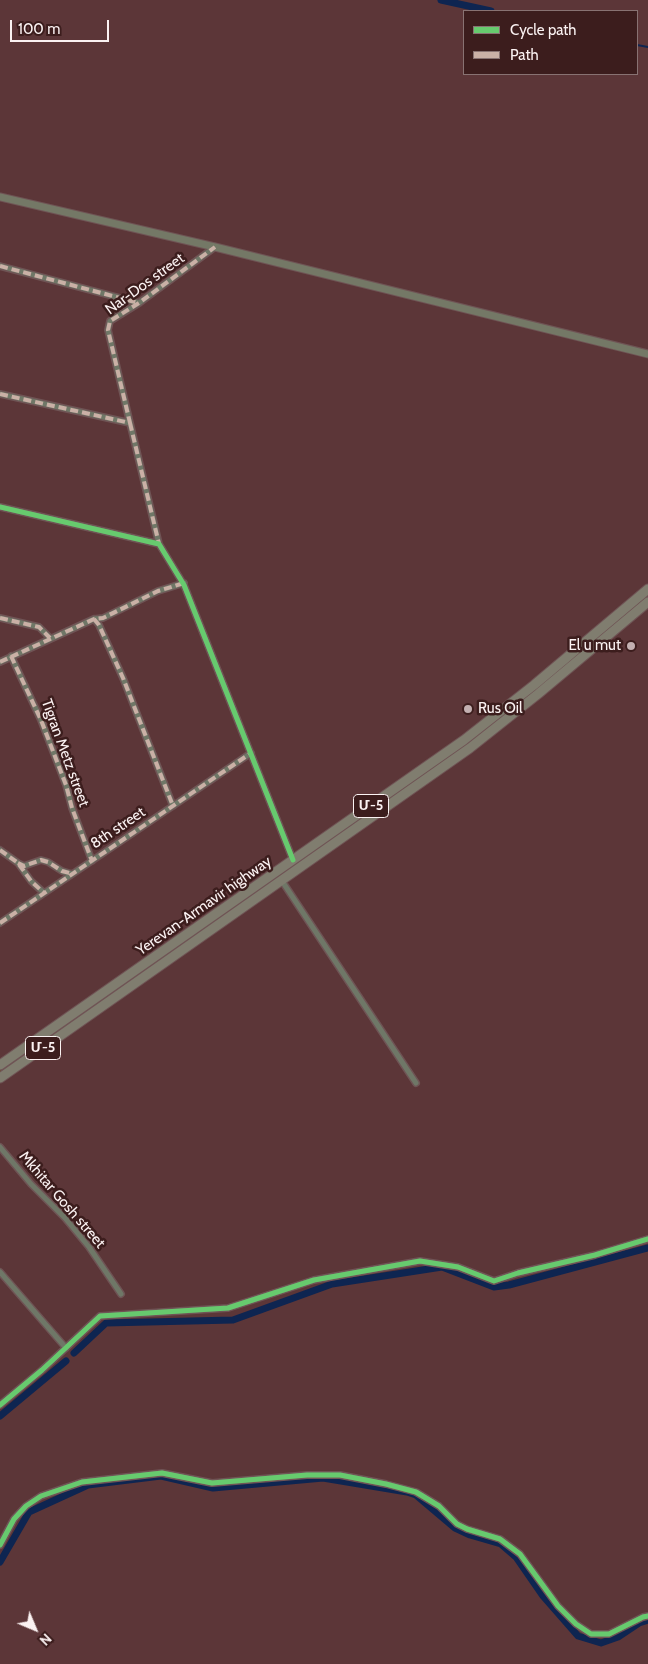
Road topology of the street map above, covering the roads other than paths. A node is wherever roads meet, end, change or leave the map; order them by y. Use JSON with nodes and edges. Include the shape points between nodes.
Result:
{"nodes":[{"id":1,"x":0,"y":197,"type":"edge"},
{"id":2,"x":215,"y":247,"type":"junction"},
{"id":3,"x":0,"y":266,"type":"edge"},
{"id":4,"x":139,"y":303,"type":"junction"},
{"id":5,"x":648,"y":354,"type":"edge"},
{"id":6,"x":0,"y":394,"type":"edge"},
{"id":7,"x":130,"y":424,"type":"junction"},
{"id":8,"x":0,"y":507,"type":"edge"},
{"id":9,"x":159,"y":544,"type":"junction"},
{"id":10,"x":184,"y":584,"type":"junction"},
{"id":11,"x":648,"y":589,"type":"edge"},
{"id":12,"x":648,"y":602,"type":"edge"},
{"id":13,"x":0,"y":618,"type":"edge"},
{"id":14,"x":94,"y":619,"type":"junction"},
{"id":15,"x":50,"y":638,"type":"junction"},
{"id":16,"x":11,"y":656,"type":"junction"},
{"id":17,"x":0,"y":662,"type":"edge"},
{"id":18,"x":251,"y":753,"type":"junction"},
{"id":19,"x":173,"y":806,"type":"junction"},
{"id":20,"x":0,"y":850,"type":"edge"},
{"id":21,"x":294,"y":860,"type":"junction"},
{"id":22,"x":92,"y":861,"type":"junction"},
{"id":23,"x":18,"y":863,"type":"junction"},
{"id":24,"x":73,"y":874,"type":"junction"},
{"id":25,"x":282,"y":880,"type":"junction"},
{"id":26,"x":44,"y":893,"type":"junction"},
{"id":27,"x":0,"y":923,"type":"edge"},
{"id":28,"x":0,"y":1065,"type":"edge"},
{"id":29,"x":0,"y":1078,"type":"edge"},
{"id":30,"x":416,"y":1083,"type":"dead end"},
{"id":31,"x":0,"y":1147,"type":"edge"},
{"id":32,"x":648,"y":1239,"type":"edge"},
{"id":33,"x":0,"y":1272,"type":"edge"},
{"id":34,"x":121,"y":1294,"type":"dead end"},
{"id":35,"x":66,"y":1348,"type":"junction"},
{"id":36,"x":0,"y":1405,"type":"edge"},
{"id":37,"x":0,"y":1544,"type":"edge"},
{"id":38,"x":648,"y":1616,"type":"edge"}],
"edges":[{"from":1,"to":2,"type":"main road"},
{"from":2,"to":4,"type":"street","name":"Nar-Dos street"},
{"from":2,"to":5,"type":"main road"},
{"from":3,"to":4,"type":"street"},
{"from":4,"to":7,"type":"street","name":"Nar-Dos street","via":[[110,321],[108,330]]},
{"from":6,"to":7,"type":"street"},
{"from":7,"to":9,"type":"street","name":"Nar-Dos street"},
{"from":8,"to":9,"type":"street"},
{"from":9,"to":10,"type":"street","name":"Nar-Dos street"},
{"from":10,"to":14,"type":"street","via":[[158,591],[103,618]]},
{"from":10,"to":18,"type":"street","name":"Nar-Dos street"},
{"from":11,"to":21,"type":"highway","name":"Yerevan-Armavir highway","number":"Մ-5","via":[[464,740]]},
{"from":12,"to":25,"type":"highway","name":"Yerevan-Armavir highway","number":"Մ-5","via":[[470,748]]},
{"from":13,"to":15,"type":"street","via":[[39,627]]},
{"from":14,"to":15,"type":"street"},
{"from":14,"to":19,"type":"street","via":[[100,625],[123,678]]},
{"from":15,"to":16,"type":"street"},
{"from":16,"to":17,"type":"street"},
{"from":16,"to":22,"type":"street","name":"Tigran Metz street","via":[[41,720]]},
{"from":18,"to":19,"type":"street","name":"8th street"},
{"from":18,"to":21,"type":"street","name":"Nar-Dos street"},
{"from":19,"to":22,"type":"street","name":"8th street"},
{"from":20,"to":23,"type":"street"},
{"from":21,"to":28,"type":"highway","name":"Yerevan-Armavir highway","number":"Մ-5"},
{"from":22,"to":24,"type":"street","name":"8th street"},
{"from":23,"to":24,"type":"street","via":[[24,866],[41,860],[62,872]]},
{"from":23,"to":26,"type":"street"},
{"from":24,"to":26,"type":"street","name":"8th street"},
{"from":25,"to":29,"type":"highway","name":"Yerevan-Armavir highway","number":"Մ-5"},
{"from":25,"to":30,"type":"street"},
{"from":26,"to":27,"type":"street","name":"8th street"},
{"from":31,"to":34,"type":"street","name":"Mkhitar Gosh street","via":[[89,1247]]},
{"from":32,"to":35,"type":"street","via":[[494,1281],[458,1267],[420,1261],[314,1280],[228,1308],[100,1316]]},
{"from":33,"to":35,"type":"street"},
{"from":35,"to":36,"type":"street"},
{"from":37,"to":38,"type":"street","via":[[26,1506],[41,1496],[82,1482],[162,1473],[212,1483],[340,1475],[416,1492],[439,1506],[467,1530],[500,1539],[520,1554],[558,1606],[591,1634],[609,1634]]}]}
